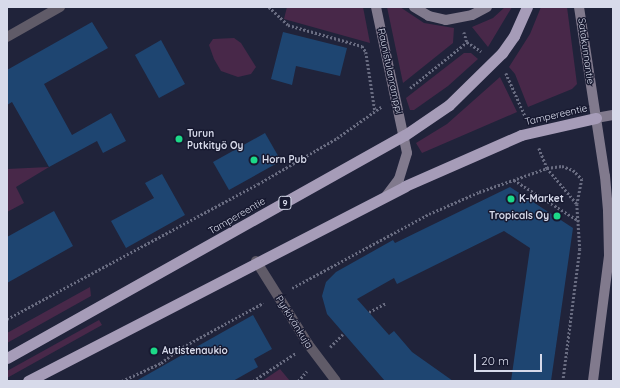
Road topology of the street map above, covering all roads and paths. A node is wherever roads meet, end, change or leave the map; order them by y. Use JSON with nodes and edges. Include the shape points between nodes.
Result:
{"nodes":[{"id":1,"x":60,"y":7,"type":"edge"},
{"id":2,"x":269,"y":7,"type":"edge"},
{"id":3,"x":376,"y":7,"type":"edge"},
{"id":4,"x":414,"y":7,"type":"edge"},
{"id":5,"x":487,"y":7,"type":"edge"},
{"id":6,"x":527,"y":7,"type":"edge"},
{"id":7,"x":579,"y":7,"type":"edge"},
{"id":8,"x":7,"y":37,"type":"edge"},
{"id":9,"x":483,"y":53,"type":"dead end"},
{"id":10,"x":505,"y":72,"type":"dead end"},
{"id":11,"x":409,"y":88,"type":"dead end"},
{"id":12,"x":523,"y":109,"type":"dead end"},
{"id":13,"x":613,"y":115,"type":"edge"},
{"id":14,"x":596,"y":118,"type":"junction"},
{"id":15,"x":405,"y":135,"type":"junction"},
{"id":16,"x":547,"y":168,"type":"junction"},
{"id":17,"x":514,"y":180,"type":"junction"},
{"id":18,"x":385,"y":197,"type":"junction"},
{"id":19,"x":577,"y":204,"type":"junction"},
{"id":20,"x":579,"y":221,"type":"junction"},
{"id":21,"x":256,"y":261,"type":"junction"},
{"id":22,"x":298,"y":285,"type":"dead end"},
{"id":23,"x":266,"y":302,"type":"dead end"},
{"id":24,"x":386,"y":303,"type":"dead end"},
{"id":25,"x":369,"y":312,"type":"dead end"},
{"id":26,"x":7,"y":319,"type":"edge"},
{"id":27,"x":308,"y":344,"type":"junction"},
{"id":28,"x":7,"y":358,"type":"edge"},
{"id":29,"x":44,"y":377,"type":"edge"},
{"id":30,"x":28,"y":381,"type":"edge"},
{"id":31,"x":122,"y":381,"type":"edge"},
{"id":32,"x":252,"y":381,"type":"edge"},
{"id":33,"x":336,"y":381,"type":"edge"},
{"id":34,"x":563,"y":381,"type":"edge"},
{"id":35,"x":593,"y":381,"type":"edge"}],
"edges":[{"from":1,"to":8,"type":"street"},
{"from":2,"to":26,"type":"path","via":[[288,25],[362,46],[366,52],[375,111],[337,138],[258,184]]},
{"from":3,"to":15,"type":"main road","name":"Raunistulanramppi"},
{"from":4,"to":5,"type":"main road","via":[[429,16],[446,20],[472,15]]},
{"from":6,"to":15,"type":"highway","name":"Tampereentie","number":"9","via":[[514,36],[494,62],[448,105]]},
{"from":7,"to":14,"type":"main road","name":"Satakunnantie"},
{"from":9,"to":11,"type":"path","via":[[468,42]]},
{"from":10,"to":12,"type":"path"},
{"from":13,"to":14,"type":"main road"},
{"from":14,"to":18,"type":"highway","name":"Tampereentie","via":[[521,135]]},
{"from":14,"to":35,"type":"main road","name":"Satakunnantie","via":[[605,176],[609,256]]},
{"from":15,"to":18,"type":"main road","name":"Raunistulanramppi","via":[[406,153],[399,179]]},
{"from":15,"to":28,"type":"highway","name":"Tampereentie","number":"9"},
{"from":16,"to":17,"type":"path"},
{"from":16,"to":19,"type":"path"},
{"from":16,"to":19,"type":"path","via":[[562,166],[573,170],[582,179]]},
{"from":17,"to":20,"type":"path"},
{"from":17,"to":22,"type":"path","via":[[429,214]]},
{"from":18,"to":21,"type":"highway","name":"Tampereentie"},
{"from":19,"to":20,"type":"path"},
{"from":20,"to":34,"type":"path","via":[[580,249]]},
{"from":21,"to":27,"type":"street","name":"Pyrkivänkuja"},
{"from":21,"to":29,"type":"highway","name":"Tampereentie"},
{"from":23,"to":31,"type":"path","via":[[180,349],[161,363]]},
{"from":24,"to":25,"type":"path"},
{"from":27,"to":32,"type":"path"},
{"from":27,"to":33,"type":"street","name":"Pyrkivänkuja"},
{"from":29,"to":30,"type":"highway","name":"Tampereentie"}]}
